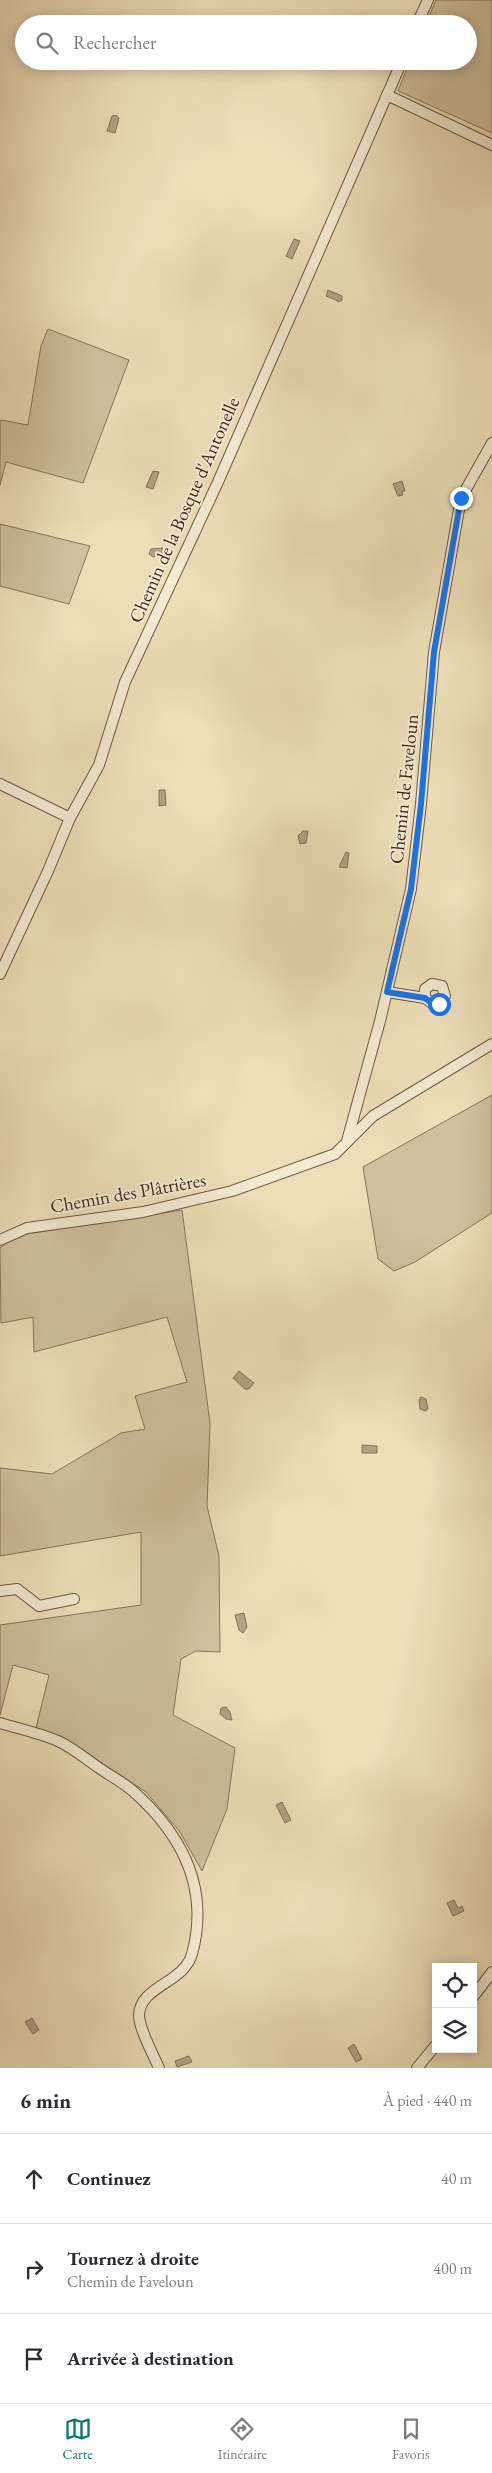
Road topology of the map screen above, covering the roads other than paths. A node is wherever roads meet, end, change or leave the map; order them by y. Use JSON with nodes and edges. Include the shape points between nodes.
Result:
{"nodes":[{"id":1,"x":428,"y":0,"type":"edge"},
{"id":2,"x":422,"y":15,"type":"edge"},
{"id":3,"x":398,"y":70,"type":"edge"},
{"id":4,"x":388,"y":95,"type":"junction"},
{"id":5,"x":492,"y":146,"type":"edge"},
{"id":6,"x":492,"y":443,"type":"edge"},
{"id":7,"x":0,"y":784,"type":"edge"},
{"id":8,"x":70,"y":818,"type":"junction"},
{"id":9,"x":0,"y":974,"type":"edge"},
{"id":10,"x":387,"y":992,"type":"junction"},
{"id":11,"x":425,"y":998,"type":"dead end"},
{"id":12,"x":492,"y":1044,"type":"edge"},
{"id":13,"x":347,"y":1141,"type":"junction"},
{"id":14,"x":0,"y":1240,"type":"edge"},
{"id":15,"x":0,"y":1592,"type":"edge"},
{"id":16,"x":74,"y":1599,"type":"dead end"},
{"id":17,"x":0,"y":1723,"type":"edge"},
{"id":18,"x":492,"y":1972,"type":"edge"},
{"id":19,"x":477,"y":1992,"type":"edge"},
{"id":20,"x":432,"y":2050,"type":"edge"},
{"id":21,"x":159,"y":2068,"type":"edge"},
{"id":22,"x":417,"y":2068,"type":"edge"}],
"edges":[{"from":1,"to":2,"type":"street"},
{"from":3,"to":4,"type":"street","name":"Chemin de la Bosque d'Antonelle"},
{"from":4,"to":5,"type":"street"},
{"from":4,"to":8,"type":"street","name":"Chemin de la Bosque d'Antonelle","via":[[218,482],[125,682],[99,765]]},
{"from":6,"to":10,"type":"street","name":"Chemin de Faveloun","via":[[461,498],[434,652],[411,889]]},
{"from":7,"to":8,"type":"street"},
{"from":8,"to":9,"type":"street","name":"Chemin de la Bosque d'Antonelle"},
{"from":10,"to":11,"type":"street"},
{"from":10,"to":13,"type":"street","name":"Chemin de Faveloun"},
{"from":12,"to":13,"type":"street","name":"Chemin des Plâtrières","via":[[373,1116]]},
{"from":13,"to":14,"type":"street","name":"Chemin des Plâtrières","via":[[335,1154],[232,1191],[143,1212],[27,1228]]},
{"from":15,"to":16,"type":"street","via":[[17,1589],[41,1606]]},
{"from":17,"to":21,"type":"street","via":[[60,1742],[133,1791],[178,1843],[191,1867],[197,1903],[192,1953],[175,1978],[149,1994],[139,2015]]},
{"from":18,"to":19,"type":"street"},
{"from":20,"to":22,"type":"street"}]}
